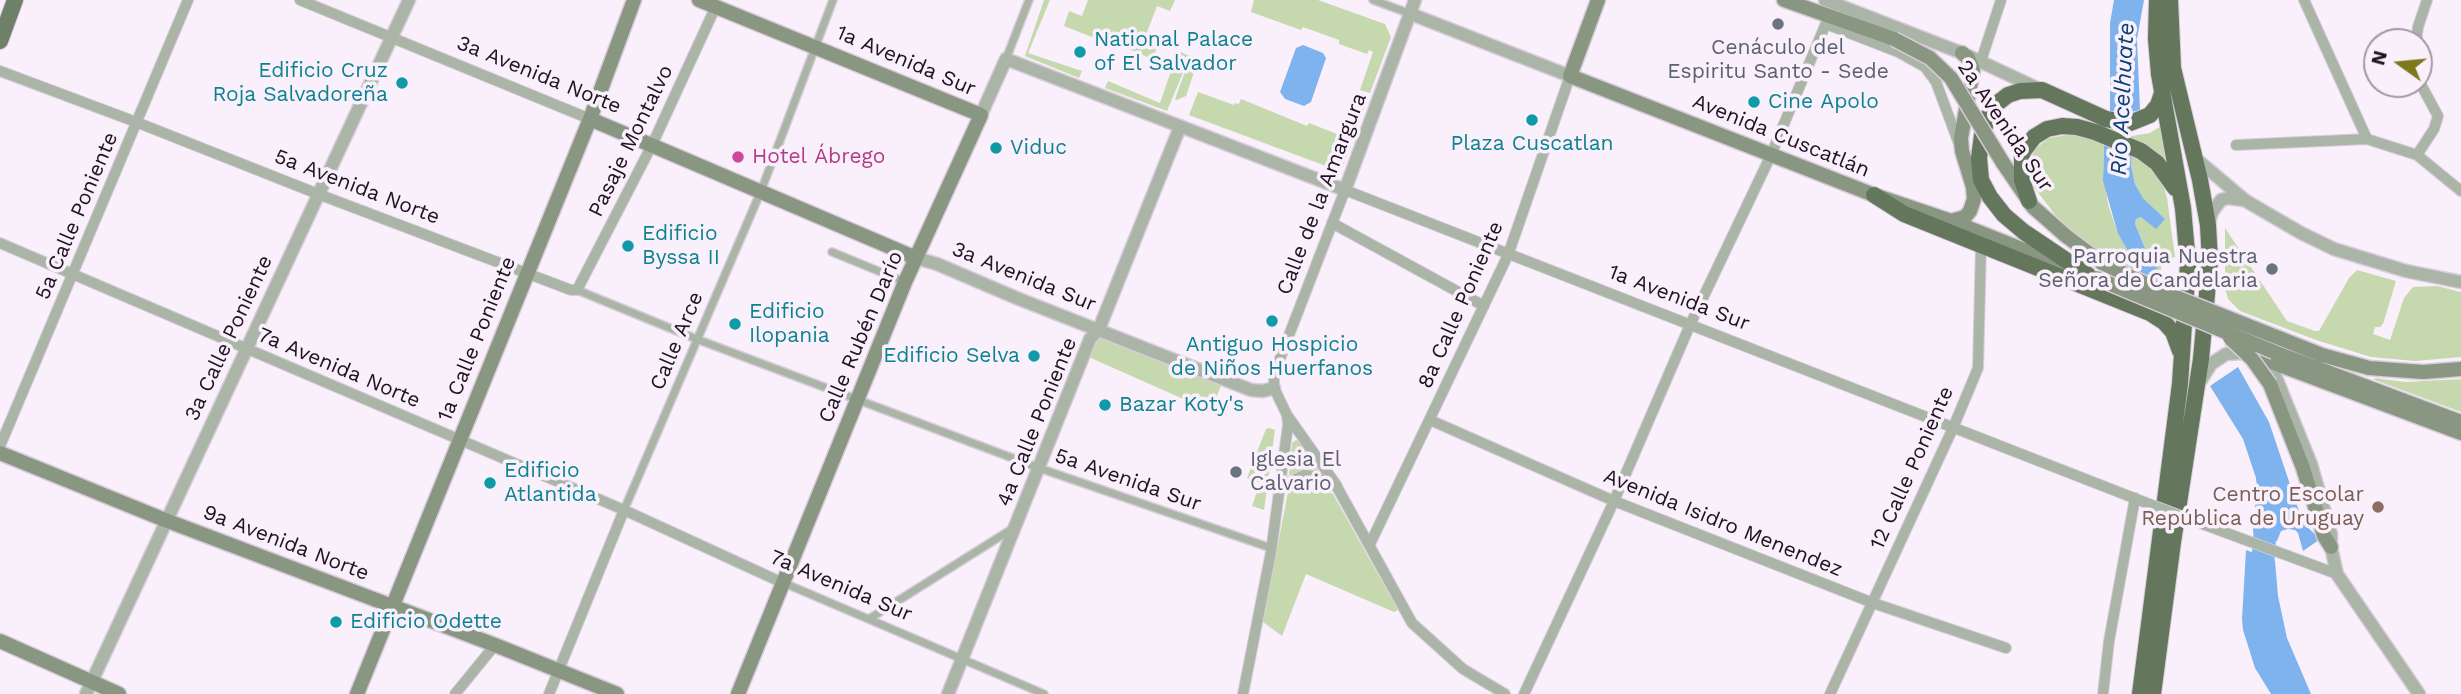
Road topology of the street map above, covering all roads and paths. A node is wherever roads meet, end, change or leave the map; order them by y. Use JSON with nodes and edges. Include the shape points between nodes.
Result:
{"nodes":[{"id":1,"x":4,"y":0,"type":"edge"},
{"id":2,"x":15,"y":0,"type":"edge"},
{"id":3,"x":188,"y":0,"type":"edge"},
{"id":4,"x":300,"y":0,"type":"edge"},
{"id":5,"x":409,"y":0,"type":"edge"},
{"id":6,"x":634,"y":0,"type":"edge"},
{"id":7,"x":699,"y":0,"type":"edge"},
{"id":8,"x":834,"y":0,"type":"edge"},
{"id":9,"x":1030,"y":0,"type":"edge"},
{"id":10,"x":1373,"y":0,"type":"edge"},
{"id":11,"x":1415,"y":0,"type":"edge"},
{"id":12,"x":1598,"y":0,"type":"edge"},
{"id":13,"x":1784,"y":0,"type":"edge"},
{"id":14,"x":2001,"y":0,"type":"edge"},
{"id":15,"x":2157,"y":0,"type":"edge"},
{"id":16,"x":2170,"y":0,"type":"edge"},
{"id":17,"x":2304,"y":0,"type":"edge"},
{"id":18,"x":2427,"y":0,"type":"edge"},
{"id":19,"x":716,"y":6,"type":"junction"},
{"id":20,"x":1827,"y":8,"type":"edge"},
{"id":21,"x":0,"y":10,"type":"edge"},
{"id":22,"x":1410,"y":14,"type":"junction"},
{"id":23,"x":2418,"y":28,"type":"edge"},
{"id":24,"x":391,"y":37,"type":"junction"},
{"id":25,"x":0,"y":41,"type":"edge"},
{"id":26,"x":815,"y":46,"type":"junction"},
{"id":27,"x":1962,"y":52,"type":"junction"},
{"id":28,"x":1006,"y":59,"type":"junction"},
{"id":29,"x":1981,"y":61,"type":"junction"},
{"id":30,"x":0,"y":71,"type":"edge"},
{"id":31,"x":1570,"y":76,"type":"junction"},
{"id":32,"x":2042,"y":90,"type":"junction"},
{"id":33,"x":2162,"y":90,"type":"junction"},
{"id":34,"x":2428,"y":98,"type":"edge"},
{"id":35,"x":981,"y":115,"type":"junction"},
{"id":36,"x":590,"y":120,"type":"junction"},
{"id":37,"x":136,"y":122,"type":"junction"},
{"id":38,"x":1180,"y":127,"type":"junction"},
{"id":39,"x":2106,"y":127,"type":"junction"},
{"id":40,"x":2367,"y":139,"type":"junction"},
{"id":41,"x":652,"y":145,"type":"junction"},
{"id":42,"x":2236,"y":145,"type":"dead end"},
{"id":43,"x":1962,"y":151,"type":"junction"},
{"id":44,"x":1771,"y":155,"type":"junction"},
{"id":45,"x":2417,"y":155,"type":"junction"},
{"id":46,"x":2194,"y":158,"type":"junction"},
{"id":47,"x":1345,"y":190,"type":"junction"},
{"id":48,"x":761,"y":191,"type":"junction"},
{"id":49,"x":2461,"y":191,"type":"edge"},
{"id":50,"x":318,"y":194,"type":"junction"},
{"id":51,"x":1874,"y":195,"type":"junction"},
{"id":52,"x":2029,"y":201,"type":"junction"},
{"id":53,"x":2246,"y":201,"type":"junction"},
{"id":54,"x":2183,"y":208,"type":"junction"},
{"id":55,"x":1951,"y":221,"type":"junction"},
{"id":56,"x":1332,"y":223,"type":"junction"},
{"id":57,"x":2208,"y":225,"type":"junction"},
{"id":58,"x":0,"y":243,"type":"edge"},
{"id":59,"x":1981,"y":246,"type":"junction"},
{"id":60,"x":832,"y":252,"type":"dead end"},
{"id":61,"x":1508,"y":255,"type":"junction"},
{"id":62,"x":916,"y":258,"type":"junction"},
{"id":63,"x":527,"y":273,"type":"junction"},
{"id":64,"x":74,"y":274,"type":"junction"},
{"id":65,"x":2092,"y":276,"type":"junction"},
{"id":66,"x":905,"y":282,"type":"junction"},
{"id":67,"x":2461,"y":282,"type":"edge"},
{"id":68,"x":577,"y":290,"type":"junction"},
{"id":69,"x":1484,"y":306,"type":"junction"},
{"id":70,"x":1690,"y":325,"type":"junction"},
{"id":71,"x":1099,"y":329,"type":"junction"},
{"id":72,"x":2217,"y":329,"type":"junction"},
{"id":73,"x":699,"y":340,"type":"junction"},
{"id":74,"x":245,"y":349,"type":"junction"},
{"id":75,"x":2273,"y":350,"type":"junction"},
{"id":76,"x":2182,"y":356,"type":"junction"},
{"id":77,"x":2461,"y":369,"type":"edge"},
{"id":78,"x":1275,"y":388,"type":"junction"},
{"id":79,"x":856,"y":400,"type":"junction"},
{"id":80,"x":2194,"y":401,"type":"junction"},
{"id":81,"x":1287,"y":415,"type":"junction"},
{"id":82,"x":1430,"y":420,"type":"junction"},
{"id":83,"x":2461,"y":422,"type":"edge"},
{"id":84,"x":1953,"y":428,"type":"junction"},
{"id":85,"x":2461,"y":433,"type":"edge"},
{"id":86,"x":458,"y":440,"type":"junction"},
{"id":87,"x":0,"y":446,"type":"edge"},
{"id":88,"x":0,"y":453,"type":"edge"},
{"id":89,"x":1039,"y":468,"type":"junction"},
{"id":90,"x":1281,"y":486,"type":"junction"},
{"id":91,"x":1337,"y":487,"type":"junction"},
{"id":92,"x":2139,"y":500,"type":"junction"},
{"id":93,"x":1614,"y":501,"type":"junction"},
{"id":94,"x":624,"y":510,"type":"junction"},
{"id":95,"x":165,"y":520,"type":"junction"},
{"id":96,"x":1015,"y":527,"type":"junction"},
{"id":97,"x":1370,"y":544,"type":"junction"},
{"id":98,"x":2331,"y":547,"type":"junction"},
{"id":99,"x":1271,"y":548,"type":"junction"},
{"id":100,"x":2337,"y":574,"type":"junction"},
{"id":101,"x":783,"y":583,"type":"junction"},
{"id":102,"x":1873,"y":603,"type":"junction"},
{"id":103,"x":391,"y":605,"type":"junction"},
{"id":104,"x":869,"y":619,"type":"junction"},
{"id":105,"x":0,"y":641,"type":"edge"},
{"id":106,"x":495,"y":645,"type":"junction"},
{"id":107,"x":2006,"y":648,"type":"dead end"},
{"id":108,"x":962,"y":658,"type":"junction"},
{"id":109,"x":559,"y":670,"type":"junction"},
{"id":110,"x":88,"y":688,"type":"edge"},
{"id":111,"x":119,"y":694,"type":"edge"},
{"id":112,"x":357,"y":694,"type":"edge"},
{"id":113,"x":455,"y":694,"type":"edge"},
{"id":114,"x":549,"y":694,"type":"edge"},
{"id":115,"x":617,"y":694,"type":"edge"},
{"id":116,"x":738,"y":694,"type":"edge"},
{"id":117,"x":948,"y":694,"type":"edge"},
{"id":118,"x":1044,"y":694,"type":"edge"},
{"id":119,"x":1243,"y":694,"type":"edge"},
{"id":120,"x":1505,"y":694,"type":"edge"},
{"id":121,"x":1524,"y":694,"type":"edge"},
{"id":122,"x":1830,"y":694,"type":"edge"},
{"id":123,"x":2103,"y":694,"type":"edge"},
{"id":124,"x":2140,"y":694,"type":"edge"},
{"id":125,"x":2153,"y":694,"type":"edge"},
{"id":126,"x":2419,"y":694,"type":"edge"}],
"edges":[{"from":1,"to":21,"type":"main road"},
{"from":2,"to":25,"type":"main road"},
{"from":3,"to":37,"type":"street","name":"5a Calle Poniente"},
{"from":4,"to":24,"type":"street","name":"3a Avenida Norte"},
{"from":5,"to":24,"type":"street","name":"3a Calle Poniente"},
{"from":6,"to":36,"type":"main road","name":"1a Calle Poniente"},
{"from":7,"to":19,"type":"main road","name":"1a Avenida Sur"},
{"from":8,"to":26,"type":"street","name":"Calle Arce"},
{"from":9,"to":28,"type":"street","name":"Calle Rubén Darío"},
{"from":10,"to":22,"type":"street","name":"Avenida Cuscatlán"},
{"from":11,"to":22,"type":"street","name":"Calle de la Amargura"},
{"from":12,"to":31,"type":"main road"},
{"from":13,"to":20,"type":"main road","name":"2a Avenida Sur"},
{"from":14,"to":29,"type":"street"},
{"from":15,"to":33,"type":"highway"},
{"from":16,"to":46,"type":"highway","via":[[2175,81]]},
{"from":17,"to":40,"type":"street"},
{"from":18,"to":23,"type":"street"},
{"from":19,"to":26,"type":"main road","name":"1a Avenida Sur"},
{"from":19,"to":41,"type":"street","name":"Pasaje Montalvo"},
{"from":20,"to":27,"type":"street","name":"2a Avenida Sur"},
{"from":20,"to":43,"type":"street","name":"2a Avenida Sur","via":[[1925,67],[1936,82]]},
{"from":20,"to":44,"type":"street"},
{"from":20,"to":52,"type":"main road","name":"2a Avenida Sur","bridge":true,"via":[[1930,58],[1951,78]]},
{"from":22,"to":31,"type":"street","name":"Avenida Cuscatlán"},
{"from":22,"to":47,"type":"street","name":"Calle de la Amargura"},
{"from":24,"to":36,"type":"street","name":"3a Avenida Norte"},
{"from":24,"to":50,"type":"street","name":"3a Calle Poniente"},
{"from":26,"to":35,"type":"main road","name":"1a Avenida Sur"},
{"from":26,"to":48,"type":"street","name":"Calle Arce"},
{"from":27,"to":29,"type":"street","name":"2a Avenida Sur"},
{"from":27,"to":43,"type":"main road","via":[[1973,70]]},
{"from":28,"to":35,"type":"street","name":"Calle Rubén Darío"},
{"from":28,"to":38,"type":"street","name":"1a Avenida Sur"},
{"from":29,"to":32,"type":"street","name":"2a Avenida Sur"},
{"from":30,"to":37,"type":"street","name":"5a Avenida Norte"},
{"from":31,"to":44,"type":"main road","name":"Avenida Cuscatlán"},
{"from":31,"to":61,"type":"street","name":"8a Calle Poniente"},
{"from":32,"to":39,"type":"highway"},
{"from":32,"to":65,"type":"highway","via":[[2008,95],[1991,111],[1980,143],[1981,180],[2012,222]]},
{"from":33,"to":39,"type":"highway","via":[[2155,110],[2138,121]]},
{"from":33,"to":54,"type":"highway"},
{"from":34,"to":45,"type":"street","via":[[2438,116]]},
{"from":35,"to":62,"type":"main road","name":"Calle Rubén Darío"},
{"from":36,"to":41,"type":"main road","name":"3a Avenida Norte"},
{"from":36,"to":63,"type":"main road","name":"1a Calle Poniente"},
{"from":37,"to":50,"type":"street","name":"5a Avenida Norte"},
{"from":37,"to":64,"type":"street","name":"5a Calle Poniente"},
{"from":38,"to":47,"type":"street","name":"1a Avenida Sur"},
{"from":38,"to":71,"type":"street","name":"4a Calle Poniente"},
{"from":39,"to":52,"type":"highway","via":[[2062,126],[2034,137],[2020,161]]},
{"from":39,"to":54,"type":"highway","via":[[2164,169]]},
{"from":40,"to":42,"type":"street"},
{"from":40,"to":45,"type":"street"},
{"from":41,"to":48,"type":"main road","name":"3a Avenida Norte"},
{"from":41,"to":68,"type":"street","name":"Pasaje Montalvo"},
{"from":43,"to":55,"type":"main road","via":[[1974,200],[1965,216]]},
{"from":44,"to":51,"type":"main road","name":"Avenida Cuscatlán"},
{"from":44,"to":70,"type":"street"},
{"from":45,"to":49,"type":"street"},
{"from":46,"to":53,"type":"street"},
{"from":46,"to":57,"type":"highway"},
{"from":47,"to":56,"type":"street","name":"Calle de la Amargura"},
{"from":47,"to":61,"type":"street","name":"1a Avenida Sur"},
{"from":48,"to":62,"type":"main road","name":"3a Avenida Sur"},
{"from":48,"to":73,"type":"street","name":"Calle Arce"},
{"from":50,"to":63,"type":"street","name":"5a Avenida Norte"},
{"from":50,"to":74,"type":"street","name":"3a Calle Poniente"},
{"from":51,"to":55,"type":"main road","name":"Avenida Cuscatlán"},
{"from":51,"to":59,"type":"highway","via":[[1904,214]]},
{"from":52,"to":75,"type":"main road","name":"2a Avenida Sur","bridge":true,"via":[[2102,263]]},
{"from":53,"to":57,"type":"street","via":[[2221,200]]},
{"from":53,"to":67,"type":"street","via":[[2333,249]]},
{"from":54,"to":76,"type":"highway","via":[[2188,264]]},
{"from":55,"to":65,"type":"main road","name":"Avenida Cuscatlán"},
{"from":56,"to":69,"type":"street"},
{"from":56,"to":78,"type":"street","name":"Calle de la Amargura","via":[[1274,374]]},
{"from":57,"to":80,"type":"highway","via":[[2209,282]]},
{"from":58,"to":64,"type":"street","name":"7a Avenida Norte"},
{"from":59,"to":76,"type":"highway","via":[[2150,313],[2173,332]]},
{"from":59,"to":84,"type":"street","name":"12 Calle Poniente","via":[[1978,368]]},
{"from":60,"to":66,"type":"street"},
{"from":61,"to":69,"type":"street","name":"8a Calle Poniente"},
{"from":61,"to":70,"type":"street","name":"1a Avenida Sur"},
{"from":62,"to":66,"type":"main road","name":"Calle Rubén Darío"},
{"from":62,"to":71,"type":"street","name":"3a Avenida Sur"},
{"from":63,"to":68,"type":"street","name":"5a Avenida Norte"},
{"from":63,"to":86,"type":"main road","name":"1a Calle Poniente"},
{"from":64,"to":74,"type":"street","name":"7a Avenida Norte"},
{"from":64,"to":87,"type":"street","name":"5a Calle Poniente"},
{"from":65,"to":72,"type":"main road","name":"Avenida Cuscatlán","bridge":true},
{"from":66,"to":79,"type":"main road","name":"Calle Rubén Darío"},
{"from":68,"to":73,"type":"street","name":"5a Avenida Norte"},
{"from":69,"to":82,"type":"street","name":"8a Calle Poniente"},
{"from":70,"to":84,"type":"street","name":"1a Avenida Sur"},
{"from":70,"to":93,"type":"street"},
{"from":71,"to":78,"type":"street","name":"3a Avenida Sur","via":[[1251,390]]},
{"from":71,"to":89,"type":"street","name":"4a Calle Poniente","via":[[1090,339]]},
{"from":72,"to":75,"type":"main road","name":"Avenida Cuscatlán","bridge":true},
{"from":72,"to":98,"type":"main road","bridge":true,"via":[[2247,354],[2270,384]]},
{"from":73,"to":79,"type":"street","name":"5a Avenida Sur"},
{"from":73,"to":94,"type":"street","name":"Calle Arce"},
{"from":74,"to":86,"type":"street","name":"7a Avenida Norte"},
{"from":74,"to":95,"type":"street","name":"3a Calle Poniente"},
{"from":75,"to":77,"type":"main road","via":[[2322,355],[2369,368]]},
{"from":75,"to":80,"type":"street","via":[[2222,355],[2203,375]]},
{"from":75,"to":83,"type":"main road"},
{"from":75,"to":85,"type":"main road"},
{"from":75,"to":98,"type":"street","via":[[2277,374],[2311,464]]},
{"from":76,"to":124,"type":"highway"},
{"from":78,"to":81,"type":"street"},
{"from":79,"to":89,"type":"street","name":"5a Avenida Sur"},
{"from":79,"to":101,"type":"main road","name":"Calle Rubén Darío"},
{"from":80,"to":125,"type":"highway"},
{"from":81,"to":90,"type":"street"},
{"from":81,"to":91,"type":"street"},
{"from":82,"to":93,"type":"street","name":"Avenida Isidro Menendez"},
{"from":82,"to":97,"type":"street","name":"8a Calle Poniente"},
{"from":84,"to":92,"type":"street","name":"1a Avenida Sur"},
{"from":84,"to":102,"type":"street","name":"12 Calle Poniente"},
{"from":86,"to":94,"type":"street","name":"7a Avenida Norte"},
{"from":86,"to":103,"type":"main road","name":"1a Calle Poniente"},
{"from":88,"to":95,"type":"main road","name":"9a Avenida Norte"},
{"from":89,"to":96,"type":"street","name":"4a Calle Poniente"},
{"from":89,"to":99,"type":"street","name":"5a Avenida Sur"},
{"from":90,"to":91,"type":"street","via":[[1304,475]]},
{"from":90,"to":99,"type":"street"},
{"from":91,"to":97,"type":"street"},
{"from":92,"to":100,"type":"street","name":"1a Avenida Sur","bridge":true},
{"from":92,"to":123,"type":"street","via":[[2109,640]]},
{"from":93,"to":102,"type":"street","name":"Avenida Isidro Menendez"},
{"from":93,"to":121,"type":"street"},
{"from":94,"to":101,"type":"street","name":"7a Avenida Sur"},
{"from":94,"to":109,"type":"street","name":"Calle Arce"},
{"from":95,"to":103,"type":"main road","name":"9a Avenida Norte"},
{"from":95,"to":110,"type":"street","name":"3a Calle Poniente"},
{"from":96,"to":104,"type":"street"},
{"from":96,"to":108,"type":"street","name":"4a Calle Poniente"},
{"from":97,"to":120,"type":"street","via":[[1412,623],[1463,669]]},
{"from":98,"to":100,"type":"street"},
{"from":99,"to":119,"type":"street"},
{"from":100,"to":126,"type":"street"},
{"from":101,"to":104,"type":"street","name":"7a Avenida Sur"},
{"from":101,"to":116,"type":"main road","name":"Calle Rubén Darío"},
{"from":102,"to":107,"type":"street","name":"Avenida Isidro Menendez"},
{"from":102,"to":122,"type":"street","name":"12 Calle Poniente"},
{"from":103,"to":106,"type":"main road","name":"9a Avenida Norte"},
{"from":103,"to":112,"type":"main road","name":"1a Calle Poniente"},
{"from":104,"to":108,"type":"street","name":"7a Avenida Sur"},
{"from":105,"to":110,"type":"main road"},
{"from":106,"to":109,"type":"main road","name":"9a Avenida Norte"},
{"from":106,"to":113,"type":"street"},
{"from":108,"to":117,"type":"street","name":"4a Calle Poniente"},
{"from":108,"to":118,"type":"street","name":"7a Avenida Sur"},
{"from":109,"to":114,"type":"street","name":"Calle Arce"},
{"from":109,"to":115,"type":"main road","name":"9a Avenida Norte"},
{"from":110,"to":111,"type":"main road"}]}
